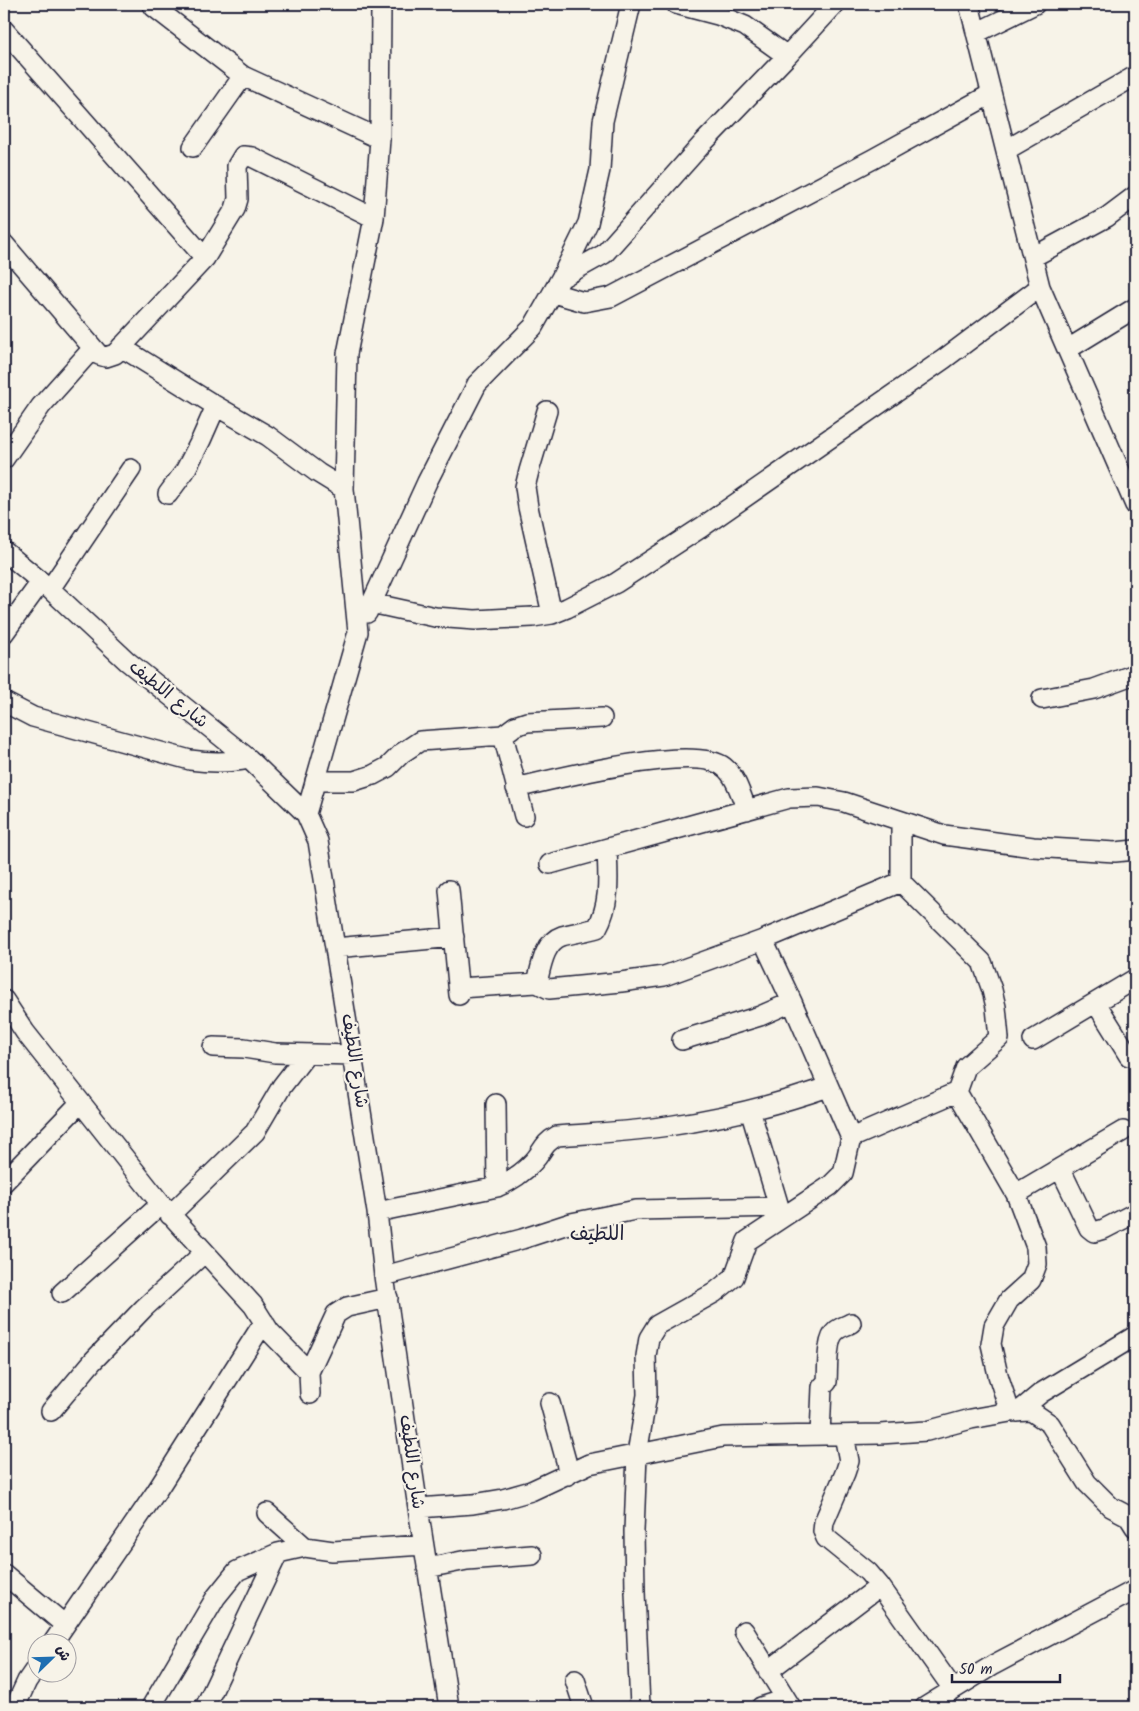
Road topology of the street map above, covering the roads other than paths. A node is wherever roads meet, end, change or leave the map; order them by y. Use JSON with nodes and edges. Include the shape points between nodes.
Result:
{"nodes":[{"id":1,"x":152,"y":4,"type":"edge"},
{"id":2,"x":631,"y":4,"type":"edge"},
{"id":3,"x":676,"y":4,"type":"edge"},
{"id":4,"x":835,"y":4,"type":"edge"},
{"id":5,"x":969,"y":4,"type":"edge"},
{"id":6,"x":1035,"y":4,"type":"edge"},
{"id":7,"x":378,"y":5,"type":"edge"},
{"id":8,"x":4,"y":30,"type":"edge"},
{"id":9,"x":976,"y":33,"type":"junction"},
{"id":10,"x":787,"y":56,"type":"junction"},
{"id":11,"x":243,"y":76,"type":"junction"},
{"id":12,"x":1135,"y":76,"type":"edge"},
{"id":13,"x":991,"y":94,"type":"junction"},
{"id":14,"x":380,"y":138,"type":"junction"},
{"id":15,"x":193,"y":147,"type":"dead end"},
{"id":16,"x":1006,"y":150,"type":"junction"},
{"id":17,"x":1135,"y":196,"type":"edge"},
{"id":18,"x":374,"y":218,"type":"junction"},
{"id":19,"x":4,"y":244,"type":"edge"},
{"id":20,"x":1033,"y":257,"type":"junction"},
{"id":21,"x":205,"y":258,"type":"junction"},
{"id":22,"x":557,"y":286,"type":"junction"},
{"id":23,"x":1040,"y":287,"type":"junction"},
{"id":24,"x":1135,"y":308,"type":"edge"},
{"id":25,"x":121,"y":347,"type":"junction"},
{"id":26,"x":93,"y":348,"type":"junction"},
{"id":27,"x":1068,"y":349,"type":"junction"},
{"id":28,"x":216,"y":406,"type":"junction"},
{"id":29,"x":547,"y":412,"type":"dead end"},
{"id":30,"x":4,"y":459,"type":"edge"},
{"id":31,"x":131,"y":469,"type":"dead end"},
{"id":32,"x":1130,"y":477,"type":"edge"},
{"id":33,"x":344,"y":489,"type":"junction"},
{"id":34,"x":168,"y":494,"type":"dead end"},
{"id":35,"x":1135,"y":504,"type":"edge"},
{"id":36,"x":4,"y":552,"type":"edge"},
{"id":37,"x":45,"y":585,"type":"junction"},
{"id":38,"x":371,"y":603,"type":"junction"},
{"id":39,"x":552,"y":614,"type":"junction"},
{"id":40,"x":358,"y":632,"type":"junction"},
{"id":41,"x":4,"y":633,"type":"edge"},
{"id":42,"x":1135,"y":674,"type":"edge"},
{"id":43,"x":1042,"y":699,"type":"dead end"},
{"id":44,"x":4,"y":702,"type":"edge"},
{"id":45,"x":602,"y":718,"type":"dead end"},
{"id":46,"x":503,"y":735,"type":"junction"},
{"id":47,"x":250,"y":760,"type":"junction"},
{"id":48,"x":315,"y":781,"type":"junction"},
{"id":49,"x":516,"y":788,"type":"junction"},
{"id":50,"x":748,"y":810,"type":"junction"},
{"id":51,"x":306,"y":814,"type":"junction"},
{"id":52,"x":524,"y":816,"type":"dead end"},
{"id":53,"x":901,"y":821,"type":"junction"},
{"id":54,"x":607,"y":849,"type":"junction"},
{"id":55,"x":1135,"y":850,"type":"edge"},
{"id":56,"x":550,"y":864,"type":"dead end"},
{"id":57,"x":901,"y":882,"type":"junction"},
{"id":58,"x":449,"y":890,"type":"dead end"},
{"id":59,"x":454,"y":937,"type":"junction"},
{"id":60,"x":763,"y":940,"type":"junction"},
{"id":61,"x":335,"y":948,"type":"junction"},
{"id":62,"x":1135,"y":979,"type":"edge"},
{"id":63,"x":537,"y":983,"type":"junction"},
{"id":64,"x":4,"y":1000,"type":"edge"},
{"id":65,"x":792,"y":1002,"type":"junction"},
{"id":66,"x":1096,"y":1004,"type":"junction"},
{"id":67,"x":682,"y":1040,"type":"dead end"},
{"id":68,"x":1033,"y":1040,"type":"dead end"},
{"id":69,"x":213,"y":1047,"type":"dead end"},
{"id":70,"x":306,"y":1055,"type":"junction"},
{"id":71,"x":353,"y":1055,"type":"junction"},
{"id":72,"x":1128,"y":1056,"type":"dead end"},
{"id":73,"x":828,"y":1087,"type":"junction"},
{"id":74,"x":957,"y":1092,"type":"junction"},
{"id":75,"x":80,"y":1103,"type":"junction"},
{"id":76,"x":496,"y":1104,"type":"dead end"},
{"id":77,"x":750,"y":1110,"type":"junction"},
{"id":78,"x":1123,"y":1131,"type":"dead end"},
{"id":79,"x":852,"y":1138,"type":"junction"},
{"id":80,"x":1060,"y":1168,"type":"junction"},
{"id":81,"x":4,"y":1182,"type":"edge"},
{"id":82,"x":497,"y":1187,"type":"junction"},
{"id":83,"x":1016,"y":1194,"type":"junction"},
{"id":84,"x":166,"y":1210,"type":"junction"},
{"id":85,"x":377,"y":1212,"type":"junction"},
{"id":86,"x":780,"y":1212,"type":"junction"},
{"id":87,"x":1135,"y":1213,"type":"edge"},
{"id":88,"x":204,"y":1253,"type":"junction"},
{"id":89,"x":384,"y":1276,"type":"junction"},
{"id":90,"x":62,"y":1293,"type":"dead end"},
{"id":91,"x":388,"y":1298,"type":"junction"},
{"id":92,"x":264,"y":1322,"type":"junction"},
{"id":93,"x":851,"y":1323,"type":"dead end"},
{"id":94,"x":1135,"y":1336,"type":"edge"},
{"id":95,"x":309,"y":1372,"type":"junction"},
{"id":96,"x":310,"y":1394,"type":"dead end"},
{"id":97,"x":550,"y":1403,"type":"dead end"},
{"id":98,"x":50,"y":1411,"type":"dead end"},
{"id":99,"x":1014,"y":1412,"type":"junction"},
{"id":100,"x":844,"y":1434,"type":"junction"},
{"id":101,"x":820,"y":1435,"type":"junction"},
{"id":102,"x":637,"y":1454,"type":"junction"},
{"id":103,"x":568,"y":1475,"type":"junction"},
{"id":104,"x":418,"y":1508,"type":"junction"},
{"id":105,"x":267,"y":1513,"type":"dead end"},
{"id":106,"x":1135,"y":1527,"type":"edge"},
{"id":107,"x":424,"y":1545,"type":"junction"},
{"id":108,"x":305,"y":1547,"type":"junction"},
{"id":109,"x":278,"y":1553,"type":"junction"},
{"id":110,"x":532,"y":1555,"type":"dead end"},
{"id":111,"x":427,"y":1568,"type":"junction"},
{"id":112,"x":4,"y":1574,"type":"edge"},
{"id":113,"x":880,"y":1586,"type":"junction"},
{"id":114,"x":1135,"y":1590,"type":"edge"},
{"id":115,"x":65,"y":1625,"type":"junction"},
{"id":116,"x":744,"y":1631,"type":"dead end"},
{"id":117,"x":59,"y":1634,"type":"edge"},
{"id":118,"x":768,"y":1670,"type":"junction"},
{"id":119,"x":28,"y":1680,"type":"edge"},
{"id":120,"x":575,"y":1680,"type":"dead end"},
{"id":121,"x":953,"y":1690,"type":"junction"},
{"id":122,"x":789,"y":1703,"type":"edge"},
{"id":123,"x":15,"y":1707,"type":"edge"},
{"id":124,"x":150,"y":1707,"type":"edge"},
{"id":125,"x":205,"y":1707,"type":"edge"},
{"id":126,"x":449,"y":1707,"type":"edge"},
{"id":127,"x":584,"y":1707,"type":"edge"},
{"id":128,"x":640,"y":1707,"type":"edge"},
{"id":129,"x":761,"y":1707,"type":"edge"},
{"id":130,"x":925,"y":1707,"type":"edge"}],
"edges":[{"from":1,"to":11,"type":"street"},
{"from":2,"to":22,"type":"street","via":[[603,121],[600,170],[588,223]]},
{"from":3,"to":10,"type":"street","via":[[745,26]]},
{"from":4,"to":10,"type":"street"},
{"from":5,"to":9,"type":"street"},
{"from":6,"to":9,"type":"street"},
{"from":7,"to":14,"type":"street"},
{"from":8,"to":21,"type":"street"},
{"from":9,"to":13,"type":"street"},
{"from":10,"to":22,"type":"street","via":[[704,142],[604,254]]},
{"from":11,"to":14,"type":"street"},
{"from":11,"to":15,"type":"street"},
{"from":12,"to":16,"type":"street"},
{"from":13,"to":16,"type":"street"},
{"from":13,"to":22,"type":"street","via":[[612,298],[584,302]]},
{"from":14,"to":18,"type":"street"},
{"from":16,"to":20,"type":"street"},
{"from":17,"to":20,"type":"street","via":[[1107,216]]},
{"from":18,"to":21,"type":"street","via":[[252,157],[243,156],[237,166],[235,210]]},
{"from":18,"to":33,"type":"street","via":[[347,354]]},
{"from":19,"to":26,"type":"street"},
{"from":20,"to":23,"type":"street"},
{"from":21,"to":25,"type":"street"},
{"from":22,"to":38,"type":"street","via":[[533,327],[477,384]]},
{"from":23,"to":27,"type":"street"},
{"from":23,"to":39,"type":"street","via":[[944,359],[702,527],[616,582]]},
{"from":24,"to":27,"type":"street"},
{"from":25,"to":26,"type":"street","via":[[106,357]]},
{"from":25,"to":28,"type":"street"},
{"from":26,"to":30,"type":"street","via":[[41,406]]},
{"from":27,"to":32,"type":"street"},
{"from":28,"to":33,"type":"street","via":[[280,444]]},
{"from":28,"to":34,"type":"street","via":[[185,471]]},
{"from":29,"to":39,"type":"street","via":[[525,487]]},
{"from":31,"to":37,"type":"street"},
{"from":32,"to":35,"type":"street"},
{"from":33,"to":40,"type":"street"},
{"from":36,"to":37,"type":"street","name":"شارع اللطيف"},
{"from":37,"to":41,"type":"street"},
{"from":37,"to":47,"type":"street","name":"شارع اللطيف","via":[[127,661]]},
{"from":38,"to":39,"type":"street","via":[[434,617],[475,620]]},
{"from":38,"to":40,"type":"street"},
{"from":40,"to":48,"type":"street"},
{"from":42,"to":43,"type":"street","via":[[1094,689]]},
{"from":44,"to":47,"type":"street","via":[[33,717],[190,760],[220,763]]},
{"from":45,"to":46,"type":"street","via":[[527,722]]},
{"from":46,"to":48,"type":"street","via":[[420,741],[373,775],[354,781]]},
{"from":46,"to":49,"type":"street"},
{"from":47,"to":51,"type":"street","name":"شارع اللطيف"},
{"from":48,"to":51,"type":"street"},
{"from":49,"to":50,"type":"street","via":[[619,766],[674,759],[709,760],[723,766],[732,775]]},
{"from":49,"to":52,"type":"street"},
{"from":50,"to":53,"type":"street","via":[[789,798],[818,797]]},
{"from":50,"to":54,"type":"street"},
{"from":51,"to":61,"type":"street","name":"شارع اللطيف","via":[[318,841]]},
{"from":53,"to":55,"type":"street","via":[[944,835],[1033,847],[1115,852]]},
{"from":53,"to":57,"type":"street"},
{"from":54,"to":56,"type":"street"},
{"from":54,"to":63,"type":"street","via":[[609,888],[602,919],[597,928],[560,937],[548,947]]},
{"from":57,"to":60,"type":"street"},
{"from":57,"to":74,"type":"street","via":[[982,962],[992,990],[999,1038],[966,1067]]},
{"from":58,"to":59,"type":"street"},
{"from":59,"to":61,"type":"street"},
{"from":59,"to":63,"type":"street","via":[[459,991]]},
{"from":60,"to":63,"type":"street","via":[[664,976],[550,989]]},
{"from":60,"to":65,"type":"street"},
{"from":61,"to":71,"type":"street","name":"شارع اللطيف"},
{"from":62,"to":66,"type":"street"},
{"from":64,"to":75,"type":"street"},
{"from":65,"to":67,"type":"street","via":[[760,1016]]},
{"from":65,"to":73,"type":"street"},
{"from":66,"to":68,"type":"street"},
{"from":66,"to":72,"type":"street"},
{"from":69,"to":70,"type":"street"},
{"from":70,"to":71,"type":"street"},
{"from":70,"to":84,"type":"street","via":[[282,1086],[255,1132]]},
{"from":71,"to":85,"type":"street","name":"شارع اللطيف"},
{"from":73,"to":77,"type":"street"},
{"from":73,"to":79,"type":"street"},
{"from":74,"to":79,"type":"street"},
{"from":74,"to":83,"type":"street"},
{"from":75,"to":81,"type":"street"},
{"from":75,"to":84,"type":"street"},
{"from":76,"to":82,"type":"street"},
{"from":77,"to":82,"type":"street","via":[[667,1126],[557,1136],[547,1141],[534,1161],[512,1181]]},
{"from":77,"to":86,"type":"street"},
{"from":78,"to":80,"type":"street"},
{"from":79,"to":86,"type":"street","via":[[843,1173],[796,1210]]},
{"from":80,"to":83,"type":"street"},
{"from":80,"to":87,"type":"street","via":[[1094,1232]]},
{"from":82,"to":85,"type":"street"},
{"from":83,"to":99,"type":"street","via":[[1036,1247],[1037,1264],[1031,1280],[1009,1300],[994,1326],[991,1344],[998,1376]]},
{"from":84,"to":88,"type":"street"},
{"from":84,"to":90,"type":"street"},
{"from":85,"to":89,"type":"street","name":"شارع اللطيف"},
{"from":86,"to":89,"type":"street","via":[[636,1210],[571,1223]]},
{"from":86,"to":102,"type":"street","via":[[747,1241],[734,1277],[714,1293],[657,1325],[649,1338],[647,1395]]},
{"from":88,"to":92,"type":"street"},
{"from":88,"to":98,"type":"street","via":[[144,1308]]},
{"from":89,"to":91,"type":"street","name":"شارع اللطيف"},
{"from":91,"to":95,"type":"street","via":[[347,1307],[336,1314]]},
{"from":91,"to":104,"type":"street","name":"شارع اللطيف"},
{"from":92,"to":95,"type":"street"},
{"from":92,"to":115,"type":"street","via":[[156,1492]]},
{"from":93,"to":101,"type":"street","via":[[832,1335],[828,1382],[822,1387]]},
{"from":94,"to":99,"type":"street"},
{"from":95,"to":96,"type":"street"},
{"from":97,"to":103,"type":"street"},
{"from":99,"to":100,"type":"street","via":[[928,1431]]},
{"from":99,"to":106,"type":"street","via":[[1031,1411],[1050,1424],[1087,1483],[1111,1507],[1128,1516]]},
{"from":100,"to":101,"type":"street"},
{"from":100,"to":113,"type":"street","via":[[849,1461],[823,1532]]},
{"from":101,"to":102,"type":"street","via":[[722,1436]]},
{"from":102,"to":103,"type":"street","via":[[589,1464]]},
{"from":102,"to":128,"type":"street","via":[[634,1592]]},
{"from":103,"to":104,"type":"street","via":[[531,1492],[503,1499]]},
{"from":104,"to":107,"type":"street","name":"شارع اللطيف"},
{"from":105,"to":108,"type":"street"},
{"from":107,"to":108,"type":"street","via":[[333,1551]]},
{"from":107,"to":111,"type":"street","name":"شارع اللطيف"},
{"from":108,"to":109,"type":"street"},
{"from":109,"to":124,"type":"street","via":[[238,1571],[216,1597]]},
{"from":109,"to":125,"type":"street"},
{"from":110,"to":111,"type":"street","via":[[467,1560]]},
{"from":111,"to":126,"type":"street","name":"شارع اللطيف"},
{"from":112,"to":115,"type":"street"},
{"from":113,"to":118,"type":"street"},
{"from":113,"to":121,"type":"street"},
{"from":114,"to":121,"type":"street","via":[[992,1665]]},
{"from":115,"to":117,"type":"street"},
{"from":116,"to":118,"type":"street"},
{"from":118,"to":122,"type":"street"},
{"from":119,"to":123,"type":"street"},
{"from":120,"to":127,"type":"street"},
{"from":121,"to":130,"type":"street"},
{"from":122,"to":129,"type":"street"}]}
